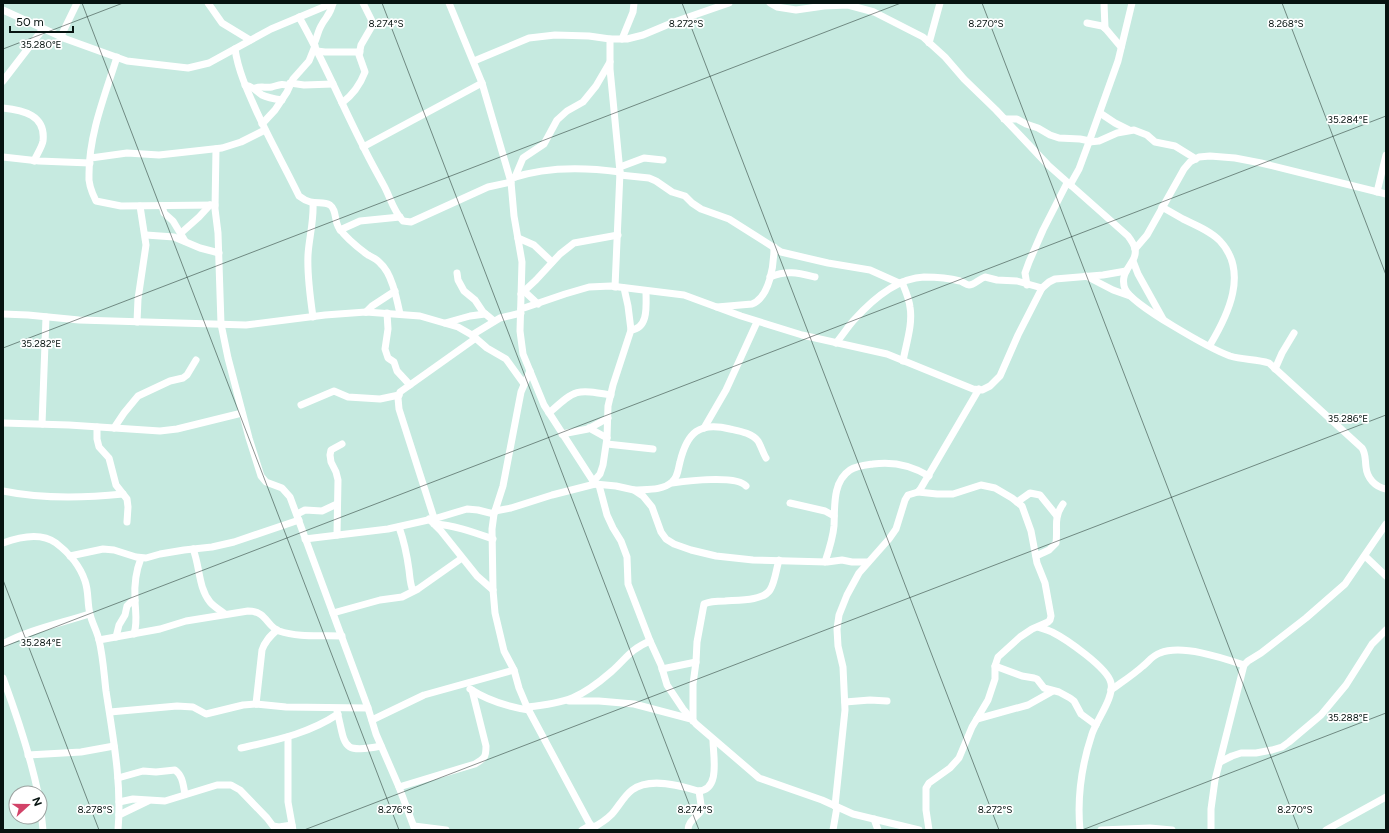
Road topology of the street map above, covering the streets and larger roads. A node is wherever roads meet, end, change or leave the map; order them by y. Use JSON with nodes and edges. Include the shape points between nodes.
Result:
{"nodes":[{"id":1,"x":77,"y":3,"type":"edge"},
{"id":2,"x":208,"y":3,"type":"edge"},
{"id":3,"x":333,"y":3,"type":"edge"},
{"id":4,"x":363,"y":3,"type":"edge"},
{"id":5,"x":449,"y":3,"type":"edge"},
{"id":6,"x":634,"y":3,"type":"edge"},
{"id":7,"x":729,"y":3,"type":"edge"},
{"id":8,"x":771,"y":3,"type":"edge"},
{"id":9,"x":940,"y":3,"type":"edge"},
{"id":10,"x":1104,"y":3,"type":"edge"},
{"id":11,"x":1132,"y":3,"type":"edge"},
{"id":12,"x":846,"y":4,"type":"edge"},
{"id":13,"x":3,"y":10,"type":"edge"},
{"id":14,"x":299,"y":17,"type":"junction"},
{"id":15,"x":1086,"y":23,"type":"dead end"},
{"id":16,"x":1105,"y":28,"type":"junction"},
{"id":17,"x":44,"y":29,"type":"junction"},
{"id":18,"x":60,"y":36,"type":"junction"},
{"id":19,"x":610,"y":39,"type":"junction"},
{"id":20,"x":622,"y":39,"type":"junction"},
{"id":21,"x":250,"y":40,"type":"junction"},
{"id":22,"x":929,"y":43,"type":"junction"},
{"id":23,"x":315,"y":47,"type":"junction"},
{"id":24,"x":1121,"y":47,"type":"junction"},
{"id":25,"x":235,"y":49,"type":"junction"},
{"id":26,"x":360,"y":52,"type":"junction"},
{"id":27,"x":117,"y":57,"type":"junction"},
{"id":28,"x":474,"y":61,"type":"junction"},
{"id":29,"x":610,"y":62,"type":"junction"},
{"id":30,"x":3,"y":81,"type":"edge"},
{"id":31,"x":482,"y":83,"type":"junction"},
{"id":32,"x":333,"y":84,"type":"junction"},
{"id":33,"x":245,"y":85,"type":"junction"},
{"id":34,"x":290,"y":85,"type":"junction"},
{"id":35,"x":255,"y":88,"type":"junction"},
{"id":36,"x":282,"y":100,"type":"junction"},
{"id":37,"x":342,"y":103,"type":"junction"},
{"id":38,"x":3,"y":108,"type":"edge"},
{"id":39,"x":1100,"y":113,"type":"junction"},
{"id":40,"x":1004,"y":119,"type":"junction"},
{"id":41,"x":264,"y":127,"type":"junction"},
{"id":42,"x":1129,"y":130,"type":"junction"},
{"id":43,"x":1089,"y":142,"type":"junction"},
{"id":44,"x":363,"y":147,"type":"junction"},
{"id":45,"x":216,"y":149,"type":"junction"},
{"id":46,"x":1386,"y":155,"type":"edge"},
{"id":47,"x":3,"y":157,"type":"edge"},
{"id":48,"x":1196,"y":159,"type":"junction"},
{"id":49,"x":90,"y":160,"type":"junction"},
{"id":50,"x":663,"y":160,"type":"dead end"},
{"id":51,"x":34,"y":161,"type":"junction"},
{"id":52,"x":620,"y":171,"type":"junction"},
{"id":53,"x":512,"y":179,"type":"junction"},
{"id":54,"x":1069,"y":184,"type":"junction"},
{"id":55,"x":1377,"y":192,"type":"junction"},
{"id":56,"x":1386,"y":194,"type":"edge"},
{"id":57,"x":313,"y":203,"type":"junction"},
{"id":58,"x":213,"y":205,"type":"junction"},
{"id":59,"x":140,"y":206,"type":"junction"},
{"id":60,"x":162,"y":206,"type":"junction"},
{"id":61,"x":1162,"y":206,"type":"junction"},
{"id":62,"x":400,"y":217,"type":"junction"},
{"id":63,"x":340,"y":230,"type":"junction"},
{"id":64,"x":181,"y":233,"type":"junction"},
{"id":65,"x":618,"y":235,"type":"junction"},
{"id":66,"x":146,"y":236,"type":"junction"},
{"id":67,"x":518,"y":238,"type":"junction"},
{"id":68,"x":185,"y":241,"type":"junction"},
{"id":69,"x":774,"y":247,"type":"junction"},
{"id":70,"x":1135,"y":249,"type":"junction"},
{"id":71,"x":219,"y":253,"type":"junction"},
{"id":72,"x":1133,"y":261,"type":"junction"},
{"id":73,"x":552,"y":262,"type":"junction"},
{"id":74,"x":1126,"y":271,"type":"junction"},
{"id":75,"x":457,"y":272,"type":"dead end"},
{"id":76,"x":1086,"y":276,"type":"junction"},
{"id":77,"x":770,"y":277,"type":"junction"},
{"id":78,"x":815,"y":277,"type":"dead end"},
{"id":79,"x":901,"y":283,"type":"junction"},
{"id":80,"x":1027,"y":285,"type":"junction"},
{"id":81,"x":615,"y":287,"type":"junction"},
{"id":82,"x":624,"y":288,"type":"junction"},
{"id":83,"x":1042,"y":288,"type":"junction"},
{"id":84,"x":395,"y":290,"type":"junction"},
{"id":85,"x":646,"y":291,"type":"junction"},
{"id":86,"x":522,"y":293,"type":"junction"},
{"id":87,"x":1130,"y":296,"type":"junction"},
{"id":88,"x":538,"y":304,"type":"junction"},
{"id":89,"x":715,"y":307,"type":"junction"},
{"id":90,"x":521,"y":311,"type":"junction"},
{"id":91,"x":366,"y":312,"type":"junction"},
{"id":92,"x":387,"y":313,"type":"junction"},
{"id":93,"x":3,"y":314,"type":"edge"},
{"id":94,"x":400,"y":314,"type":"junction"},
{"id":95,"x":485,"y":314,"type":"junction"},
{"id":96,"x":46,"y":316,"type":"junction"},
{"id":97,"x":313,"y":317,"type":"junction"},
{"id":98,"x":1163,"y":319,"type":"junction"},
{"id":99,"x":494,"y":321,"type":"junction"},
{"id":100,"x":137,"y":322,"type":"junction"},
{"id":101,"x":757,"y":322,"type":"junction"},
{"id":102,"x":444,"y":323,"type":"junction"},
{"id":103,"x":221,"y":324,"type":"junction"},
{"id":104,"x":631,"y":330,"type":"junction"},
{"id":105,"x":1294,"y":333,"type":"dead end"},
{"id":106,"x":474,"y":336,"type":"junction"},
{"id":107,"x":836,"y":343,"type":"junction"},
{"id":108,"x":1210,"y":345,"type":"junction"},
{"id":109,"x":196,"y":360,"type":"dead end"},
{"id":110,"x":903,"y":361,"type":"junction"},
{"id":111,"x":1275,"y":369,"type":"junction"},
{"id":112,"x":530,"y":371,"type":"junction"},
{"id":113,"x":524,"y":384,"type":"junction"},
{"id":114,"x":410,"y":385,"type":"junction"},
{"id":115,"x":978,"y":390,"type":"junction"},
{"id":116,"x":399,"y":395,"type":"junction"},
{"id":117,"x":611,"y":395,"type":"junction"},
{"id":118,"x":301,"y":405,"type":"dead end"},
{"id":119,"x":242,"y":413,"type":"junction"},
{"id":120,"x":549,"y":413,"type":"junction"},
{"id":121,"x":608,"y":418,"type":"junction"},
{"id":122,"x":3,"y":423,"type":"edge"},
{"id":123,"x":42,"y":424,"type":"junction"},
{"id":124,"x":98,"y":427,"type":"junction"},
{"id":125,"x":114,"y":428,"type":"junction"},
{"id":126,"x":589,"y":428,"type":"junction"},
{"id":127,"x":704,"y":428,"type":"junction"},
{"id":128,"x":562,"y":434,"type":"junction"},
{"id":129,"x":607,"y":441,"type":"junction"},
{"id":130,"x":342,"y":444,"type":"dead end"},
{"id":131,"x":653,"y":450,"type":"dead end"},
{"id":132,"x":766,"y":458,"type":"dead end"},
{"id":133,"x":929,"y":476,"type":"junction"},
{"id":134,"x":672,"y":483,"type":"junction"},
{"id":135,"x":596,"y":484,"type":"junction"},
{"id":136,"x":746,"y":486,"type":"dead end"},
{"id":137,"x":1386,"y":489,"type":"edge"},
{"id":138,"x":634,"y":490,"type":"junction"},
{"id":139,"x":3,"y":491,"type":"edge"},
{"id":140,"x":918,"y":492,"type":"junction"},
{"id":141,"x":123,"y":494,"type":"junction"},
{"id":142,"x":1017,"y":502,"type":"junction"},
{"id":143,"x":790,"y":503,"type":"dead end"},
{"id":144,"x":337,"y":504,"type":"junction"},
{"id":145,"x":1063,"y":504,"type":"dead end"},
{"id":146,"x":495,"y":513,"type":"junction"},
{"id":147,"x":834,"y":516,"type":"junction"},
{"id":148,"x":1057,"y":516,"type":"junction"},
{"id":149,"x":298,"y":517,"type":"junction"},
{"id":150,"x":432,"y":520,"type":"junction"},
{"id":151,"x":127,"y":522,"type":"dead end"},
{"id":152,"x":1386,"y":524,"type":"edge"},
{"id":153,"x":399,"y":527,"type":"junction"},
{"id":154,"x":336,"y":535,"type":"junction"},
{"id":155,"x":305,"y":539,"type":"junction"},
{"id":156,"x":492,"y":539,"type":"junction"},
{"id":157,"x":3,"y":542,"type":"edge"},
{"id":158,"x":193,"y":549,"type":"junction"},
{"id":159,"x":70,"y":556,"type":"junction"},
{"id":160,"x":1036,"y":556,"type":"junction"},
{"id":161,"x":1365,"y":556,"type":"junction"},
{"id":162,"x":141,"y":558,"type":"junction"},
{"id":163,"x":462,"y":558,"type":"junction"},
{"id":164,"x":778,"y":560,"type":"junction"},
{"id":165,"x":825,"y":562,"type":"junction"},
{"id":166,"x":868,"y":562,"type":"junction"},
{"id":167,"x":1386,"y":576,"type":"edge"},
{"id":168,"x":493,"y":590,"type":"junction"},
{"id":169,"x":413,"y":591,"type":"junction"},
{"id":170,"x":207,"y":597,"type":"junction"},
{"id":171,"x":135,"y":600,"type":"junction"},
{"id":172,"x":333,"y":613,"type":"junction"},
{"id":173,"x":89,"y":614,"type":"junction"},
{"id":174,"x":225,"y":614,"type":"junction"},
{"id":175,"x":212,"y":616,"type":"junction"},
{"id":176,"x":1038,"y":627,"type":"junction"},
{"id":177,"x":277,"y":630,"type":"junction"},
{"id":178,"x":1386,"y":630,"type":"edge"},
{"id":179,"x":134,"y":634,"type":"junction"},
{"id":180,"x":342,"y":636,"type":"junction"},
{"id":181,"x":116,"y":637,"type":"junction"},
{"id":182,"x":99,"y":640,"type":"junction"},
{"id":183,"x":650,"y":642,"type":"junction"},
{"id":184,"x":3,"y":644,"type":"edge"},
{"id":185,"x":696,"y":662,"type":"junction"},
{"id":186,"x":1244,"y":665,"type":"junction"},
{"id":187,"x":996,"y":666,"type":"junction"},
{"id":188,"x":662,"y":669,"type":"junction"},
{"id":189,"x":514,"y":670,"type":"junction"},
{"id":190,"x":3,"y":678,"type":"edge"},
{"id":191,"x":464,"y":684,"type":"junction"},
{"id":192,"x":472,"y":690,"type":"junction"},
{"id":193,"x":1111,"y":690,"type":"junction"},
{"id":194,"x":1053,"y":691,"type":"junction"},
{"id":195,"x":567,"y":701,"type":"junction"},
{"id":196,"x":887,"y":701,"type":"dead end"},
{"id":197,"x":844,"y":702,"type":"junction"},
{"id":198,"x":256,"y":704,"type":"junction"},
{"id":199,"x":368,"y":708,"type":"junction"},
{"id":200,"x":528,"y":708,"type":"junction"},
{"id":201,"x":337,"y":711,"type":"junction"},
{"id":202,"x":110,"y":712,"type":"junction"},
{"id":203,"x":977,"y":719,"type":"junction"},
{"id":204,"x":372,"y":720,"type":"junction"},
{"id":205,"x":692,"y":720,"type":"junction"},
{"id":206,"x":1096,"y":725,"type":"junction"},
{"id":207,"x":288,"y":737,"type":"junction"},
{"id":208,"x":713,"y":740,"type":"junction"},
{"id":209,"x":114,"y":746,"type":"junction"},
{"id":210,"x":381,"y":746,"type":"junction"},
{"id":211,"x":241,"y":748,"type":"dead end"},
{"id":212,"x":28,"y":755,"type":"junction"},
{"id":213,"x":1220,"y":762,"type":"junction"},
{"id":214,"x":118,"y":778,"type":"junction"},
{"id":215,"x":36,"y":785,"type":"edge"},
{"id":216,"x":399,"y":786,"type":"junction"},
{"id":217,"x":698,"y":791,"type":"junction"},
{"id":218,"x":185,"y":794,"type":"junction"},
{"id":219,"x":1386,"y":797,"type":"edge"},
{"id":220,"x":148,"y":801,"type":"junction"},
{"id":221,"x":119,"y":802,"type":"junction"},
{"id":222,"x":836,"y":806,"type":"junction"},
{"id":223,"x":119,"y":815,"type":"junction"},
{"id":224,"x":874,"y":819,"type":"junction"},
{"id":225,"x":293,"y":828,"type":"edge"},
{"id":226,"x":414,"y":828,"type":"edge"},
{"id":227,"x":592,"y":828,"type":"edge"},
{"id":228,"x":118,"y":830,"type":"edge"},
{"id":229,"x":446,"y":830,"type":"edge"},
{"id":230,"x":582,"y":830,"type":"edge"},
{"id":231,"x":688,"y":830,"type":"edge"},
{"id":232,"x":833,"y":830,"type":"edge"},
{"id":233,"x":878,"y":830,"type":"edge"},
{"id":234,"x":919,"y":830,"type":"edge"},
{"id":235,"x":929,"y":830,"type":"edge"},
{"id":236,"x":1080,"y":830,"type":"edge"},
{"id":237,"x":1101,"y":830,"type":"edge"},
{"id":238,"x":1172,"y":830,"type":"edge"},
{"id":239,"x":1212,"y":830,"type":"edge"},
{"id":240,"x":1326,"y":830,"type":"edge"}],
"edges":[{"from":1,"to":18,"type":"street"},
{"from":2,"to":21,"type":"street","via":[[222,23]]},
{"from":3,"to":14,"type":"street"},
{"from":3,"to":23,"type":"street","via":[[331,12],[320,28]]},
{"from":4,"to":26,"type":"street","via":[[372,26]]},
{"from":5,"to":28,"type":"street"},
{"from":6,"to":20,"type":"street"},
{"from":7,"to":20,"type":"street","via":[[643,35]]},
{"from":8,"to":12,"type":"street","via":[[777,7],[796,10]]},
{"from":9,"to":22,"type":"street"},
{"from":10,"to":16,"type":"street"},
{"from":11,"to":24,"type":"street"},
{"from":12,"to":22,"type":"street","via":[[874,12]]},
{"from":13,"to":17,"type":"street"},
{"from":14,"to":21,"type":"street"},
{"from":14,"to":23,"type":"street"},
{"from":15,"to":16,"type":"street"},
{"from":16,"to":24,"type":"street"},
{"from":17,"to":18,"type":"street"},
{"from":17,"to":30,"type":"street"},
{"from":18,"to":27,"type":"street"},
{"from":19,"to":20,"type":"street"},
{"from":19,"to":28,"type":"street","via":[[589,36],[529,38]]},
{"from":19,"to":29,"type":"street"},
{"from":21,"to":25,"type":"street"},
{"from":22,"to":40,"type":"street"},
{"from":23,"to":26,"type":"street","via":[[325,52]]},
{"from":23,"to":32,"type":"street"},
{"from":23,"to":34,"type":"street","via":[[309,61]]},
{"from":24,"to":39,"type":"street"},
{"from":25,"to":27,"type":"street","via":[[209,63],[188,68],[127,61]]},
{"from":25,"to":33,"type":"street"},
{"from":26,"to":37,"type":"street","via":[[365,72],[356,90]]},
{"from":27,"to":49,"type":"street","via":[[98,115]]},
{"from":28,"to":31,"type":"street"},
{"from":29,"to":52,"type":"street"},
{"from":29,"to":53,"type":"street","via":[[596,86],[582,102],[557,120],[544,144],[523,158]]},
{"from":31,"to":44,"type":"street"},
{"from":31,"to":53,"type":"street"},
{"from":32,"to":34,"type":"street"},
{"from":32,"to":37,"type":"street"},
{"from":33,"to":35,"type":"street"},
{"from":33,"to":41,"type":"street"},
{"from":34,"to":35,"type":"street"},
{"from":34,"to":36,"type":"street"},
{"from":35,"to":36,"type":"street","via":[[268,97]]},
{"from":36,"to":41,"type":"street"},
{"from":37,"to":44,"type":"street"},
{"from":38,"to":51,"type":"street","via":[[31,114],[38,121],[43,132],[42,142]]},
{"from":39,"to":42,"type":"street"},
{"from":39,"to":43,"type":"street"},
{"from":40,"to":43,"type":"street","via":[[1017,119],[1059,138]]},
{"from":40,"to":54,"type":"street"},
{"from":41,"to":45,"type":"street","via":[[241,142]]},
{"from":41,"to":57,"type":"street","via":[[299,196]]},
{"from":42,"to":43,"type":"street"},
{"from":42,"to":48,"type":"street","via":[[1147,135],[1155,142],[1175,146]]},
{"from":43,"to":54,"type":"street","via":[[1079,169]]},
{"from":44,"to":62,"type":"street"},
{"from":45,"to":49,"type":"street","via":[[159,155],[127,154]]},
{"from":45,"to":58,"type":"street"},
{"from":46,"to":55,"type":"street"},
{"from":47,"to":51,"type":"street"},
{"from":48,"to":55,"type":"street","via":[[1210,156],[1235,158]]},
{"from":48,"to":61,"type":"street","via":[[1184,169]]},
{"from":49,"to":51,"type":"street"},
{"from":49,"to":59,"type":"street","via":[[88,175],[96,201],[121,206]]},
{"from":50,"to":52,"type":"street","via":[[644,158]]},
{"from":52,"to":53,"type":"street","via":[[558,169],[524,174]]},
{"from":52,"to":65,"type":"street"},
{"from":52,"to":69,"type":"street","via":[[656,181],[672,192],[685,196],[701,208],[729,219]]},
{"from":53,"to":62,"type":"street","via":[[488,187],[411,222],[403,221]]},
{"from":53,"to":67,"type":"street"},
{"from":54,"to":70,"type":"street","via":[[1128,236]]},
{"from":54,"to":80,"type":"street","via":[[1043,230],[1029,262],[1025,273]]},
{"from":55,"to":56,"type":"street"},
{"from":57,"to":63,"type":"street","via":[[332,206]]},
{"from":57,"to":97,"type":"street","via":[[307,273]]},
{"from":58,"to":60,"type":"street"},
{"from":58,"to":64,"type":"street"},
{"from":58,"to":71,"type":"street"},
{"from":59,"to":60,"type":"street"},
{"from":59,"to":66,"type":"street"},
{"from":60,"to":64,"type":"street","via":[[164,213]]},
{"from":61,"to":70,"type":"street","via":[[1147,235]]},
{"from":61,"to":108,"type":"street","via":[[1220,240],[1234,265],[1232,298]]},
{"from":62,"to":63,"type":"street","via":[[360,221]]},
{"from":63,"to":84,"type":"street","via":[[356,246],[381,263]]},
{"from":64,"to":68,"type":"street"},
{"from":65,"to":73,"type":"street","via":[[574,243]]},
{"from":65,"to":81,"type":"street"},
{"from":66,"to":68,"type":"street","via":[[174,237]]},
{"from":66,"to":100,"type":"street"},
{"from":67,"to":73,"type":"street","via":[[534,245]]},
{"from":67,"to":86,"type":"street","via":[[522,262]]},
{"from":68,"to":71,"type":"street"},
{"from":69,"to":77,"type":"street"},
{"from":69,"to":79,"type":"street","via":[[782,252],[870,270]]},
{"from":70,"to":72,"type":"street"},
{"from":71,"to":103,"type":"street"},
{"from":72,"to":74,"type":"street"},
{"from":72,"to":98,"type":"street"},
{"from":73,"to":86,"type":"street"},
{"from":74,"to":76,"type":"street"},
{"from":74,"to":87,"type":"street","via":[[1124,283]]},
{"from":75,"to":95,"type":"street","via":[[461,286]]},
{"from":76,"to":83,"type":"street","via":[[1055,279]]},
{"from":76,"to":87,"type":"street"},
{"from":77,"to":78,"type":"street","via":[[788,272]]},
{"from":77,"to":89,"type":"street","via":[[757,302]]},
{"from":79,"to":80,"type":"street","via":[[922,277],[950,279],[968,285],[985,277],[1017,281]]},
{"from":79,"to":107,"type":"street","via":[[889,288],[865,308]]},
{"from":79,"to":110,"type":"street","via":[[911,312]]},
{"from":80,"to":83,"type":"street"},
{"from":81,"to":82,"type":"street"},
{"from":81,"to":88,"type":"street","via":[[589,287]]},
{"from":82,"to":85,"type":"street"},
{"from":82,"to":104,"type":"street"},
{"from":83,"to":115,"type":"street","via":[[1000,376],[990,386]]},
{"from":84,"to":91,"type":"street"},
{"from":84,"to":94,"type":"street"},
{"from":85,"to":89,"type":"street","via":[[684,295]]},
{"from":85,"to":104,"type":"street","via":[[643,324],[636,330]]},
{"from":86,"to":88,"type":"street"},
{"from":86,"to":90,"type":"street"},
{"from":87,"to":98,"type":"street"},
{"from":88,"to":90,"type":"street"},
{"from":89,"to":101,"type":"street"},
{"from":90,"to":99,"type":"street"},
{"from":90,"to":112,"type":"street","via":[[521,339]]},
{"from":91,"to":92,"type":"street"},
{"from":91,"to":97,"type":"street"},
{"from":92,"to":94,"type":"street"},
{"from":92,"to":114,"type":"street","via":[[388,329],[384,349],[397,371]]},
{"from":93,"to":96,"type":"street"},
{"from":94,"to":102,"type":"street","via":[[420,316]]},
{"from":95,"to":99,"type":"street"},
{"from":95,"to":102,"type":"street"},
{"from":96,"to":100,"type":"street"},
{"from":96,"to":123,"type":"street"},
{"from":97,"to":103,"type":"street","via":[[246,325]]},
{"from":98,"to":108,"type":"street"},
{"from":99,"to":106,"type":"street"},
{"from":100,"to":103,"type":"street"},
{"from":101,"to":107,"type":"street"},
{"from":101,"to":127,"type":"street","via":[[726,390]]},
{"from":102,"to":106,"type":"street"},
{"from":103,"to":119,"type":"street"},
{"from":104,"to":117,"type":"street"},
{"from":105,"to":111,"type":"street"},
{"from":106,"to":113,"type":"street","via":[[487,348],[506,359]]},
{"from":106,"to":114,"type":"street"},
{"from":107,"to":110,"type":"street","via":[[887,354]]},
{"from":108,"to":111,"type":"street","via":[[1229,355],[1260,360]]},
{"from":109,"to":125,"type":"street","via":[[183,378],[170,381],[138,396]]},
{"from":110,"to":115,"type":"street"},
{"from":111,"to":137,"type":"street","via":[[1362,448],[1370,480]]},
{"from":112,"to":113,"type":"street"},
{"from":112,"to":120,"type":"street"},
{"from":113,"to":146,"type":"street"},
{"from":114,"to":116,"type":"street"},
{"from":115,"to":133,"type":"street"},
{"from":116,"to":118,"type":"street","via":[[380,399],[334,392]]},
{"from":116,"to":150,"type":"street","via":[[399,409]]},
{"from":117,"to":120,"type":"street","via":[[580,391]]},
{"from":117,"to":121,"type":"street"},
{"from":119,"to":125,"type":"street","via":[[160,431]]},
{"from":119,"to":149,"type":"street","via":[[261,476],[266,482],[282,488],[290,497]]},
{"from":120,"to":128,"type":"street"},
{"from":121,"to":126,"type":"street"},
{"from":121,"to":129,"type":"street"},
{"from":122,"to":123,"type":"street"},
{"from":123,"to":124,"type":"street"},
{"from":124,"to":125,"type":"street"},
{"from":124,"to":141,"type":"street","via":[[99,447],[109,458],[116,485]]},
{"from":126,"to":128,"type":"street"},
{"from":126,"to":129,"type":"street"},
{"from":127,"to":132,"type":"street","via":[[719,426],[751,435],[758,440]]},
{"from":127,"to":134,"type":"street","via":[[694,432],[684,445],[678,474]]},
{"from":128,"to":135,"type":"street"},
{"from":129,"to":131,"type":"street"},
{"from":129,"to":135,"type":"street","via":[[603,465]]},
{"from":130,"to":144,"type":"street","via":[[331,450],[330,455],[338,480]]},
{"from":133,"to":140,"type":"street"},
{"from":133,"to":147,"type":"street","via":[[904,464],[888,463],[854,468],[848,471],[840,482]]},
{"from":134,"to":136,"type":"street","via":[[730,480],[744,482]]},
{"from":134,"to":138,"type":"street","via":[[660,488]]},
{"from":135,"to":138,"type":"street"},
{"from":135,"to":146,"type":"street"},
{"from":135,"to":183,"type":"street","via":[[607,515],[621,541],[626,557],[628,584]]},
{"from":138,"to":164,"type":"street","via":[[652,507],[661,532],[674,544],[716,556]]},
{"from":139,"to":141,"type":"street","via":[[51,497]]},
{"from":140,"to":142,"type":"street","via":[[953,494],[981,485],[995,488]]},
{"from":140,"to":166,"type":"street","via":[[905,500],[896,529]]},
{"from":141,"to":151,"type":"street","via":[[128,506]]},
{"from":142,"to":148,"type":"street","via":[[1030,493],[1040,495]]},
{"from":142,"to":160,"type":"street","via":[[1022,506]]},
{"from":143,"to":147,"type":"street","via":[[825,511]]},
{"from":144,"to":149,"type":"street","via":[[322,511],[306,510]]},
{"from":144,"to":154,"type":"street"},
{"from":145,"to":148,"type":"street"},
{"from":146,"to":150,"type":"street","via":[[472,508]]},
{"from":146,"to":156,"type":"street"},
{"from":147,"to":165,"type":"street","via":[[830,548]]},
{"from":148,"to":160,"type":"street","via":[[1056,543],[1049,550]]},
{"from":149,"to":155,"type":"street"},
{"from":149,"to":158,"type":"street","via":[[234,542]]},
{"from":150,"to":153,"type":"street"},
{"from":150,"to":156,"type":"street"},
{"from":150,"to":163,"type":"street"},
{"from":152,"to":161,"type":"street"},
{"from":153,"to":154,"type":"street"},
{"from":153,"to":169,"type":"street"},
{"from":154,"to":155,"type":"street"},
{"from":155,"to":172,"type":"street"},
{"from":156,"to":168,"type":"street"},
{"from":157,"to":159,"type":"street","via":[[23,536],[43,537],[55,542]]},
{"from":158,"to":162,"type":"street"},
{"from":158,"to":170,"type":"street"},
{"from":159,"to":162,"type":"street","via":[[103,549]]},
{"from":159,"to":173,"type":"street","via":[[85,581]]},
{"from":160,"to":176,"type":"street","via":[[1051,616],[1048,622]]},
{"from":161,"to":167,"type":"street"},
{"from":161,"to":186,"type":"street","via":[[1345,584]]},
{"from":162,"to":171,"type":"street","via":[[135,579]]},
{"from":163,"to":168,"type":"street"},
{"from":163,"to":169,"type":"street"},
{"from":164,"to":165,"type":"street"},
{"from":164,"to":185,"type":"street","via":[[774,582],[764,595],[704,604]]},
{"from":165,"to":166,"type":"street"},
{"from":166,"to":197,"type":"street","via":[[859,573],[839,615],[837,629],[843,668]]},
{"from":168,"to":189,"type":"street","via":[[495,613],[504,651]]},
{"from":169,"to":172,"type":"street","via":[[402,597],[380,600]]},
{"from":170,"to":174,"type":"street"},
{"from":170,"to":175,"type":"street"},
{"from":171,"to":179,"type":"street","via":[[137,622]]},
{"from":171,"to":181,"type":"street","via":[[127,606]]},
{"from":172,"to":180,"type":"street"},
{"from":173,"to":182,"type":"street"},
{"from":173,"to":184,"type":"street","via":[[40,628]]},
{"from":174,"to":175,"type":"street"},
{"from":174,"to":177,"type":"street","via":[[256,611]]},
{"from":175,"to":179,"type":"street"},
{"from":176,"to":187,"type":"street","via":[[1032,628],[1007,648],[998,657]]},
{"from":176,"to":193,"type":"street","via":[[1052,632],[1087,656],[1110,679]]},
{"from":177,"to":180,"type":"street","via":[[302,635]]},
{"from":177,"to":198,"type":"street","via":[[269,637],[262,650]]},
{"from":178,"to":213,"type":"street","via":[[1372,644],[1346,685],[1321,715],[1289,742],[1272,750],[1241,753]]},
{"from":179,"to":181,"type":"street"},
{"from":180,"to":199,"type":"street"},
{"from":181,"to":182,"type":"street"},
{"from":182,"to":202,"type":"street"},
{"from":183,"to":188,"type":"street"},
{"from":183,"to":195,"type":"street","via":[[629,653],[612,671],[582,694]]},
{"from":185,"to":188,"type":"street"},
{"from":185,"to":205,"type":"street"},
{"from":186,"to":193,"type":"street","via":[[1202,653],[1166,651],[1152,657]]},
{"from":186,"to":213,"type":"street"},
{"from":187,"to":194,"type":"street","via":[[1034,678],[1044,688]]},
{"from":187,"to":203,"type":"street","via":[[995,679],[988,700]]},
{"from":188,"to":205,"type":"street","via":[[672,695]]},
{"from":189,"to":191,"type":"street"},
{"from":189,"to":200,"type":"street"},
{"from":190,"to":212,"type":"street"},
{"from":191,"to":192,"type":"street"},
{"from":191,"to":204,"type":"street","via":[[424,695]]},
{"from":192,"to":200,"type":"street","via":[[490,700],[517,708]]},
{"from":192,"to":216,"type":"street","via":[[486,746],[484,759],[475,764]]},
{"from":193,"to":206,"type":"street"},
{"from":194,"to":203,"type":"street","via":[[1028,705]]},
{"from":194,"to":206,"type":"street","via":[[1070,698],[1081,714]]},
{"from":195,"to":200,"type":"street"},
{"from":195,"to":205,"type":"street","via":[[634,704]]},
{"from":196,"to":197,"type":"street"},
{"from":197,"to":222,"type":"street"},
{"from":198,"to":201,"type":"street"},
{"from":198,"to":202,"type":"street","via":[[206,714],[193,707],[177,706]]},
{"from":199,"to":201,"type":"street"},
{"from":199,"to":204,"type":"street"},
{"from":200,"to":227,"type":"street"},
{"from":201,"to":207,"type":"street","via":[[324,723]]},
{"from":201,"to":210,"type":"street","via":[[344,741],[352,749]]},
{"from":202,"to":209,"type":"street"},
{"from":203,"to":235,"type":"street","via":[[959,758],[926,788]]},
{"from":204,"to":210,"type":"street"},
{"from":205,"to":208,"type":"street"},
{"from":206,"to":236,"type":"street","via":[[1081,783],[1078,811]]},
{"from":207,"to":211,"type":"street"},
{"from":207,"to":225,"type":"street","via":[[288,802]]},
{"from":208,"to":217,"type":"street","via":[[715,765],[712,783],[704,791]]},
{"from":208,"to":222,"type":"street","via":[[759,778]]},
{"from":209,"to":212,"type":"street","via":[[81,752]]},
{"from":209,"to":214,"type":"street"},
{"from":210,"to":216,"type":"street"},
{"from":212,"to":215,"type":"street"},
{"from":213,"to":239,"type":"street","via":[[1211,809]]},
{"from":214,"to":218,"type":"street","via":[[143,771],[175,770],[182,778]]},
{"from":214,"to":221,"type":"street"},
{"from":216,"to":226,"type":"street"},
{"from":217,"to":227,"type":"street","via":[[664,783],[648,784],[633,789],[605,821]]},
{"from":217,"to":231,"type":"street","via":[[701,811],[692,820]]},
{"from":218,"to":220,"type":"street","via":[[165,801]]},
{"from":218,"to":225,"type":"street","via":[[217,785],[231,785],[240,790],[273,826]]},
{"from":219,"to":240,"type":"street"},
{"from":220,"to":221,"type":"street","via":[[133,799]]},
{"from":220,"to":223,"type":"street"},
{"from":221,"to":223,"type":"street"},
{"from":222,"to":224,"type":"street","via":[[853,814]]},
{"from":222,"to":232,"type":"street"},
{"from":223,"to":228,"type":"street"},
{"from":224,"to":233,"type":"street"},
{"from":224,"to":234,"type":"street"},
{"from":226,"to":229,"type":"street"},
{"from":227,"to":230,"type":"street"},
{"from":237,"to":238,"type":"street"}]}
